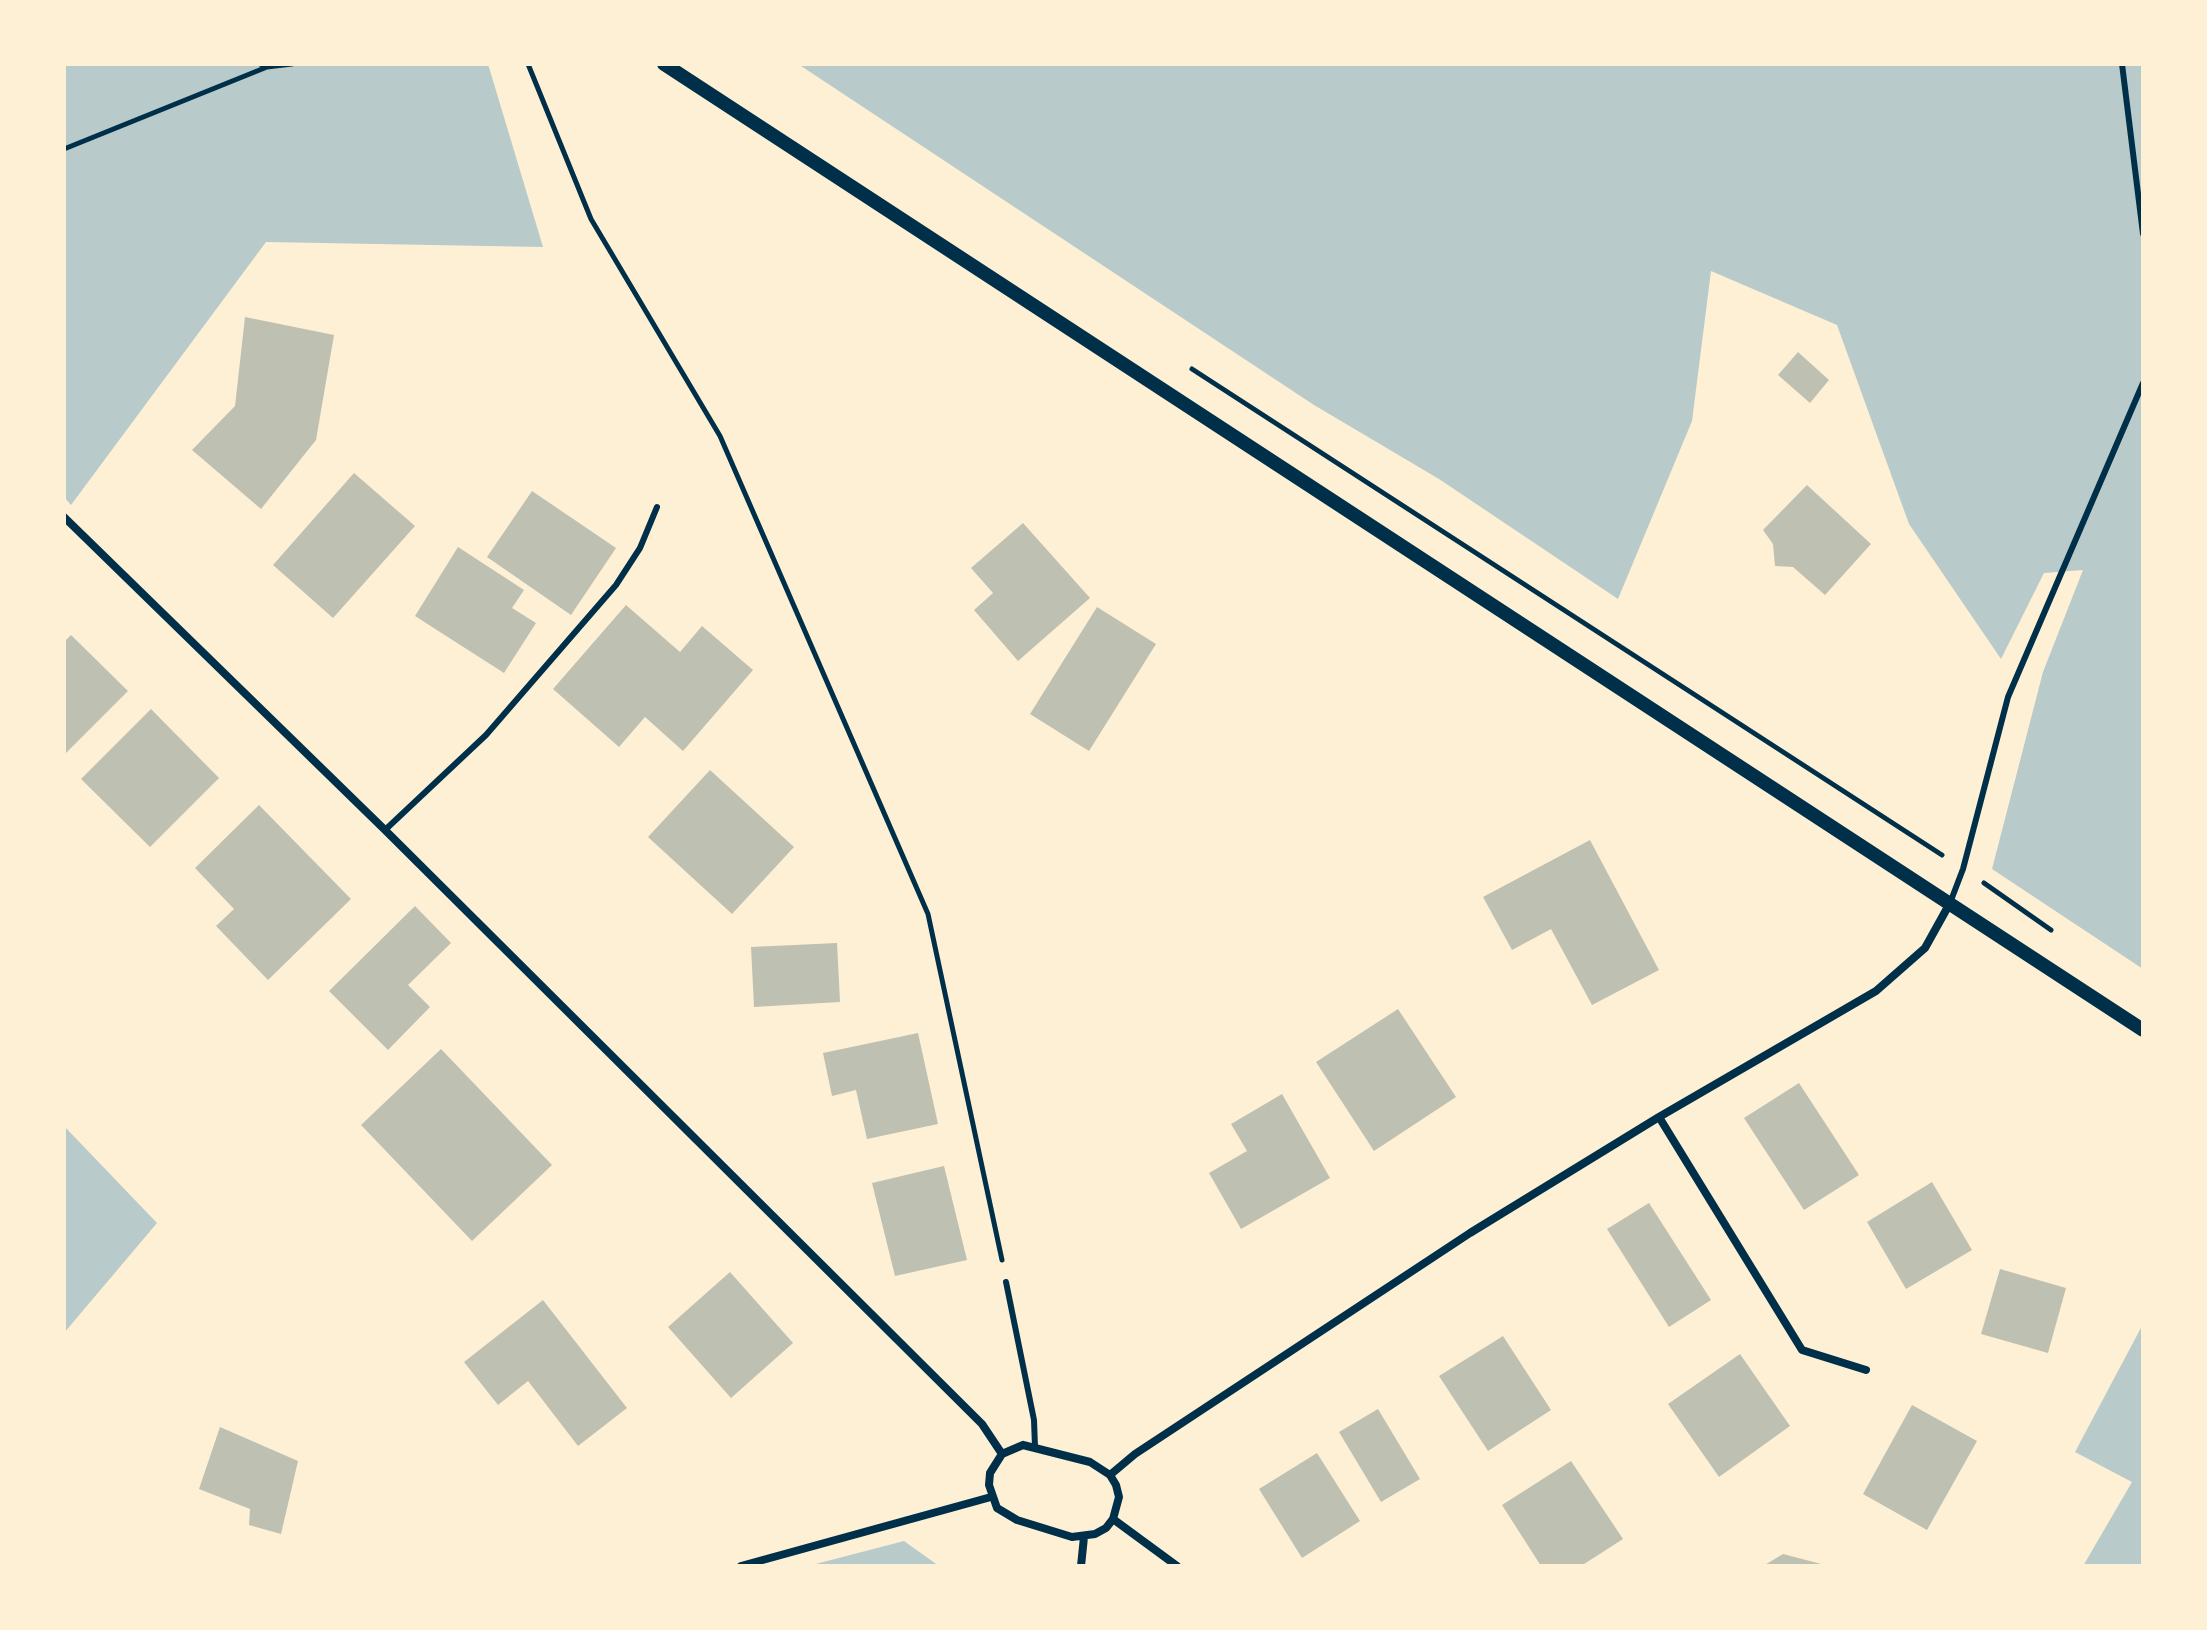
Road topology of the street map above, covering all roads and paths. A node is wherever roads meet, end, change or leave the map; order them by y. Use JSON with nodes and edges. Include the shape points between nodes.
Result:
{"nodes":[{"id":1,"x":260,"y":64,"type":"edge"},
{"id":2,"x":292,"y":64,"type":"edge"},
{"id":3,"x":528,"y":64,"type":"edge"},
{"id":4,"x":664,"y":64,"type":"edge"},
{"id":5,"x":2122,"y":64,"type":"edge"},
{"id":6,"x":267,"y":67,"type":"junction"},
{"id":7,"x":64,"y":149,"type":"edge"},
{"id":8,"x":2143,"y":234,"type":"edge"},
{"id":9,"x":1188,"y":367,"type":"dead end"},
{"id":10,"x":2143,"y":383,"type":"edge"},
{"id":11,"x":657,"y":507,"type":"dead end"},
{"id":12,"x":64,"y":517,"type":"edge"},
{"id":13,"x":385,"y":830,"type":"junction"},
{"id":14,"x":1963,"y":869,"type":"junction"},
{"id":15,"x":1950,"y":903,"type":"junction"},
{"id":16,"x":2053,"y":932,"type":"dead end"},
{"id":17,"x":2143,"y":1030,"type":"edge"},
{"id":18,"x":1659,"y":1117,"type":"junction"},
{"id":19,"x":1006,"y":1282,"type":"joint"},
{"id":20,"x":1866,"y":1370,"type":"dead end"},
{"id":21,"x":1035,"y":1447,"type":"junction"},
{"id":22,"x":1002,"y":1454,"type":"junction"},
{"id":23,"x":1110,"y":1475,"type":"junction"},
{"id":24,"x":991,"y":1497,"type":"junction"},
{"id":25,"x":1113,"y":1519,"type":"junction"},
{"id":26,"x":1084,"y":1537,"type":"junction"},
{"id":27,"x":741,"y":1566,"type":"edge"},
{"id":28,"x":1081,"y":1566,"type":"edge"},
{"id":29,"x":1177,"y":1566,"type":"edge"}],
"edges":[{"from":1,"to":6,"type":"path"},
{"from":2,"to":6,"type":"path"},
{"from":3,"to":19,"type":"path","via":[[591,219],[720,436],[928,914]]},
{"from":4,"to":15,"type":"street"},
{"from":5,"to":8,"type":"lane"},
{"from":6,"to":7,"type":"path"},
{"from":9,"to":14,"type":"path"},
{"from":10,"to":14,"type":"lane","via":[[2008,697]]},
{"from":11,"to":13,"type":"lane","via":[[640,548],[616,585],[486,735]]},
{"from":12,"to":13,"type":"street"},
{"from":13,"to":22,"type":"street","via":[[982,1424]]},
{"from":14,"to":15,"type":"lane"},
{"from":14,"to":16,"type":"path"},
{"from":15,"to":17,"type":"street"},
{"from":15,"to":18,"type":"street","via":[[1925,948],[1876,991]]},
{"from":18,"to":20,"type":"street","via":[[1802,1350]]},
{"from":18,"to":23,"type":"street","via":[[1470,1233]]},
{"from":19,"to":21,"type":"lane"},
{"from":21,"to":22,"type":"street","via":[[1023,1445]]},
{"from":21,"to":23,"type":"street","via":[[1090,1462]]},
{"from":22,"to":24,"type":"street","via":[[990,1473]]},
{"from":23,"to":25,"type":"street","via":[[1119,1497]]},
{"from":24,"to":26,"type":"street","via":[[997,1508],[1017,1520]]},
{"from":24,"to":27,"type":"street"},
{"from":25,"to":26,"type":"street"},
{"from":25,"to":29,"type":"street"},
{"from":26,"to":28,"type":"street"}]}
